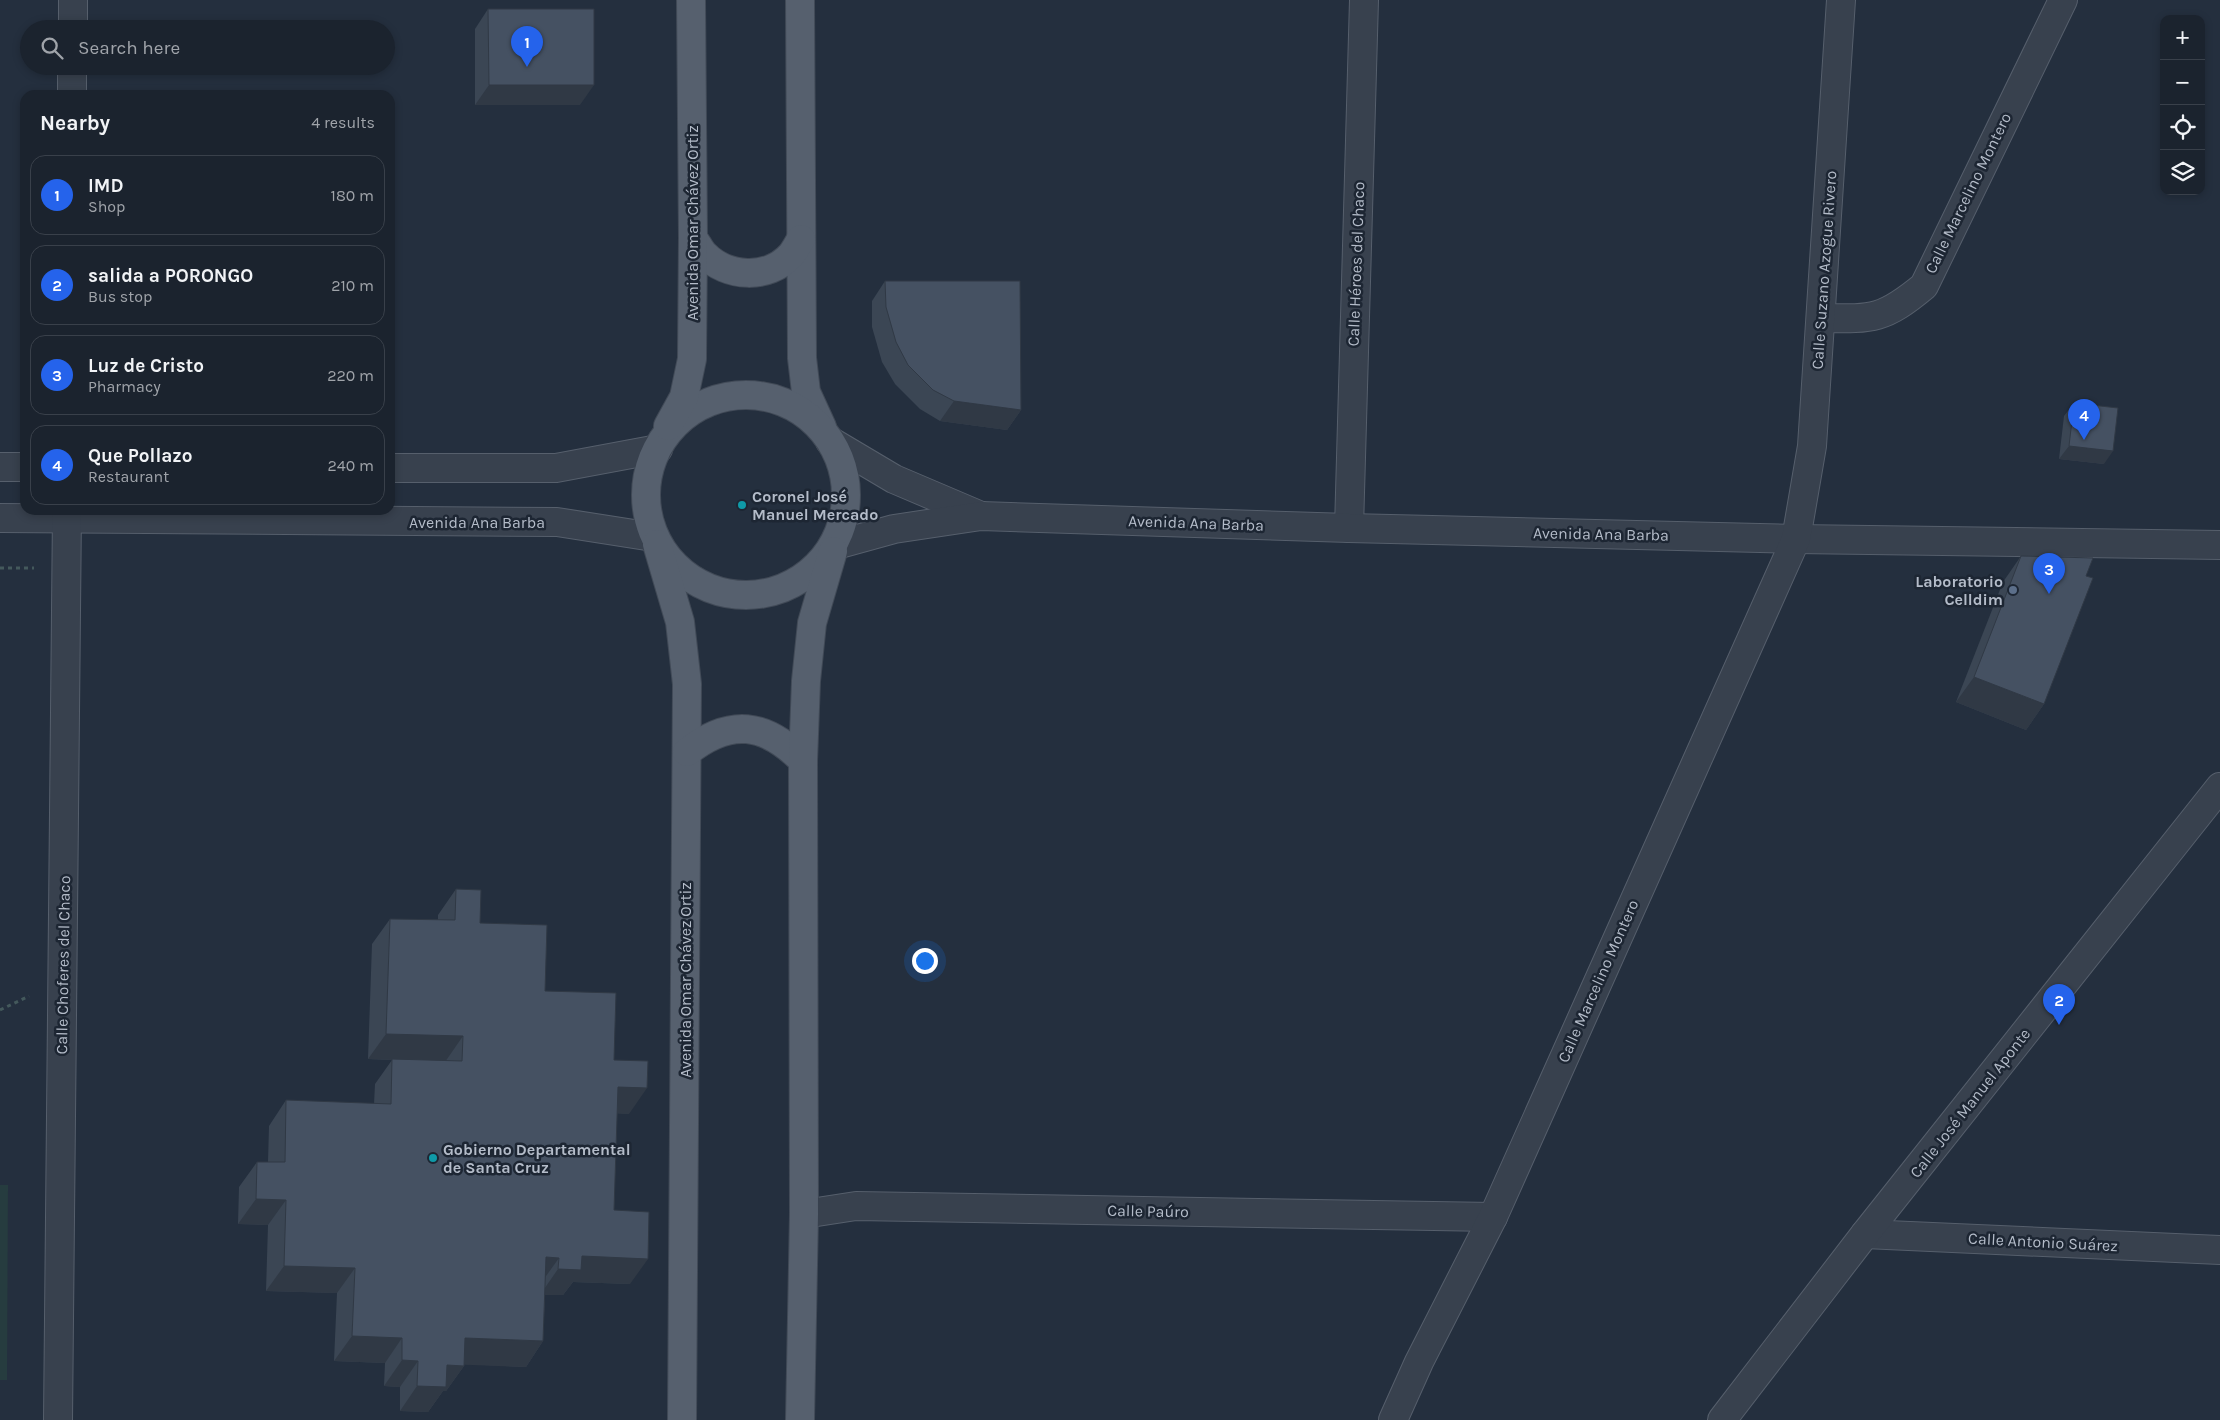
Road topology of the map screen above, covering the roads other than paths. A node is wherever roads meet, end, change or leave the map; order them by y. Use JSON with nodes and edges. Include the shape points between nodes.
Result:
{"nodes":[{"id":1,"x":73,"y":0,"type":"edge"},
{"id":2,"x":691,"y":0,"type":"edge"},
{"id":3,"x":800,"y":0,"type":"edge"},
{"id":4,"x":1364,"y":0,"type":"edge"},
{"id":5,"x":1841,"y":0,"type":"edge"},
{"id":6,"x":2063,"y":0,"type":"edge"},
{"id":7,"x":73,"y":20,"type":"edge"},
{"id":8,"x":72,"y":75,"type":"edge"},
{"id":9,"x":72,"y":90,"type":"edge"},
{"id":10,"x":693,"y":238,"type":"junction"},
{"id":11,"x":801,"y":239,"type":"junction"},
{"id":12,"x":1821,"y":318,"type":"junction"},
{"id":13,"x":827,"y":437,"type":"junction"},
{"id":14,"x":659,"y":444,"type":"junction"},
{"id":15,"x":0,"y":466,"type":"edge"},
{"id":16,"x":20,"y":467,"type":"edge"},
{"id":17,"x":395,"y":468,"type":"edge"},
{"id":18,"x":67,"y":515,"type":"edge"},
{"id":19,"x":981,"y":516,"type":"junction"},
{"id":20,"x":0,"y":518,"type":"edge"},
{"id":21,"x":1349,"y":528,"type":"junction"},
{"id":22,"x":1796,"y":538,"type":"junction"},
{"id":23,"x":655,"y":541,"type":"junction"},
{"id":24,"x":2220,"y":545,"type":"edge"},
{"id":25,"x":834,"y":548,"type":"junction"},
{"id":26,"x":687,"y":752,"type":"junction"},
{"id":27,"x":803,"y":762,"type":"junction"},
{"id":28,"x":2220,"y":787,"type":"edge"},
{"id":29,"x":804,"y":1214,"type":"junction"},
{"id":30,"x":1493,"y":1217,"type":"junction"},
{"id":31,"x":1865,"y":1234,"type":"junction"},
{"id":32,"x":2220,"y":1250,"type":"edge"},
{"id":33,"x":58,"y":1420,"type":"edge"},
{"id":34,"x":682,"y":1420,"type":"edge"},
{"id":35,"x":800,"y":1420,"type":"edge"},
{"id":36,"x":1393,"y":1420,"type":"edge"},
{"id":37,"x":1722,"y":1420,"type":"edge"}],
"edges":[{"from":1,"to":7,"type":"street"},
{"from":2,"to":10,"type":"main road","name":"Avenida Omar Chávez Ortiz"},
{"from":3,"to":11,"type":"main road"},
{"from":4,"to":21,"type":"street","name":"Calle Héroes del Chaco"},
{"from":5,"to":12,"type":"street","name":"Calle Suzano Azogue Rivero"},
{"from":6,"to":12,"type":"street","name":"Calle Marcelino Montero","via":[[1924,286],[1888,312],[1863,319]]},
{"from":8,"to":9,"type":"street"},
{"from":10,"to":11,"type":"main road","via":[[704,254],[719,266],[737,273],[756,273],[775,267],[790,255]]},
{"from":10,"to":14,"type":"main road","name":"Avenida Omar Chávez Ortiz","via":[[692,359],[684,397]]},
{"from":11,"to":13,"type":"main road","via":[[802,358],[806,392]]},
{"from":12,"to":22,"type":"street","name":"Calle Suzano Azogue Rivero","via":[[1812,446]]},
{"from":13,"to":14,"type":"main road","via":[[802,411],[773,398],[741,395],[710,401],[682,417]]},
{"from":13,"to":19,"type":"street","name":"Avenida Ana Barba","via":[[894,479]]},
{"from":13,"to":25,"type":"main road","via":[[841,466],[846,492],[844,519]]},
{"from":14,"to":17,"type":"street","via":[[556,468]]},
{"from":14,"to":23,"type":"main road","name":"Avenida Omar Chávez Ortiz","via":[[649,470],[646,492],[647,515]]},
{"from":15,"to":16,"type":"street"},
{"from":18,"to":20,"type":"street","name":"Avenida Ana Barba"},
{"from":18,"to":23,"type":"street","name":"Avenida Ana Barba","via":[[557,522]]},
{"from":18,"to":33,"type":"street","name":"Calle Choferes del Chaco"},
{"from":19,"to":21,"type":"street","name":"Avenida Ana Barba"},
{"from":19,"to":25,"type":"street","name":"Avenida Ana Barba","via":[[894,530]]},
{"from":21,"to":22,"type":"street","name":"Avenida Ana Barba"},
{"from":22,"to":24,"type":"street","name":"Avenida Ana Barba"},
{"from":22,"to":30,"type":"street","name":"Calle Marcelino Montero"},
{"from":23,"to":25,"type":"main road","via":[[680,571],[709,589],[743,596],[778,591],[808,575]]},
{"from":23,"to":26,"type":"main road","name":"Avenida Omar Chávez Ortiz","via":[[680,622],[687,684]]},
{"from":25,"to":27,"type":"main road","via":[[812,622]]},
{"from":26,"to":27,"type":"main road","via":[[718,733],[747,729],[768,734],[787,745]]},
{"from":26,"to":34,"type":"main road","name":"Avenida Omar Chávez Ortiz"},
{"from":27,"to":29,"type":"main road"},
{"from":28,"to":31,"type":"street","name":"Calle José Manuel Aponte"},
{"from":29,"to":30,"type":"street","name":"Calle Paúro","via":[[856,1206]]},
{"from":29,"to":35,"type":"main road"},
{"from":30,"to":36,"type":"street","name":"Calle Marcelino Montero"},
{"from":31,"to":32,"type":"street","name":"Calle Antonio Suárez"},
{"from":31,"to":37,"type":"street","name":"Calle José Manuel Aponte"}]}
